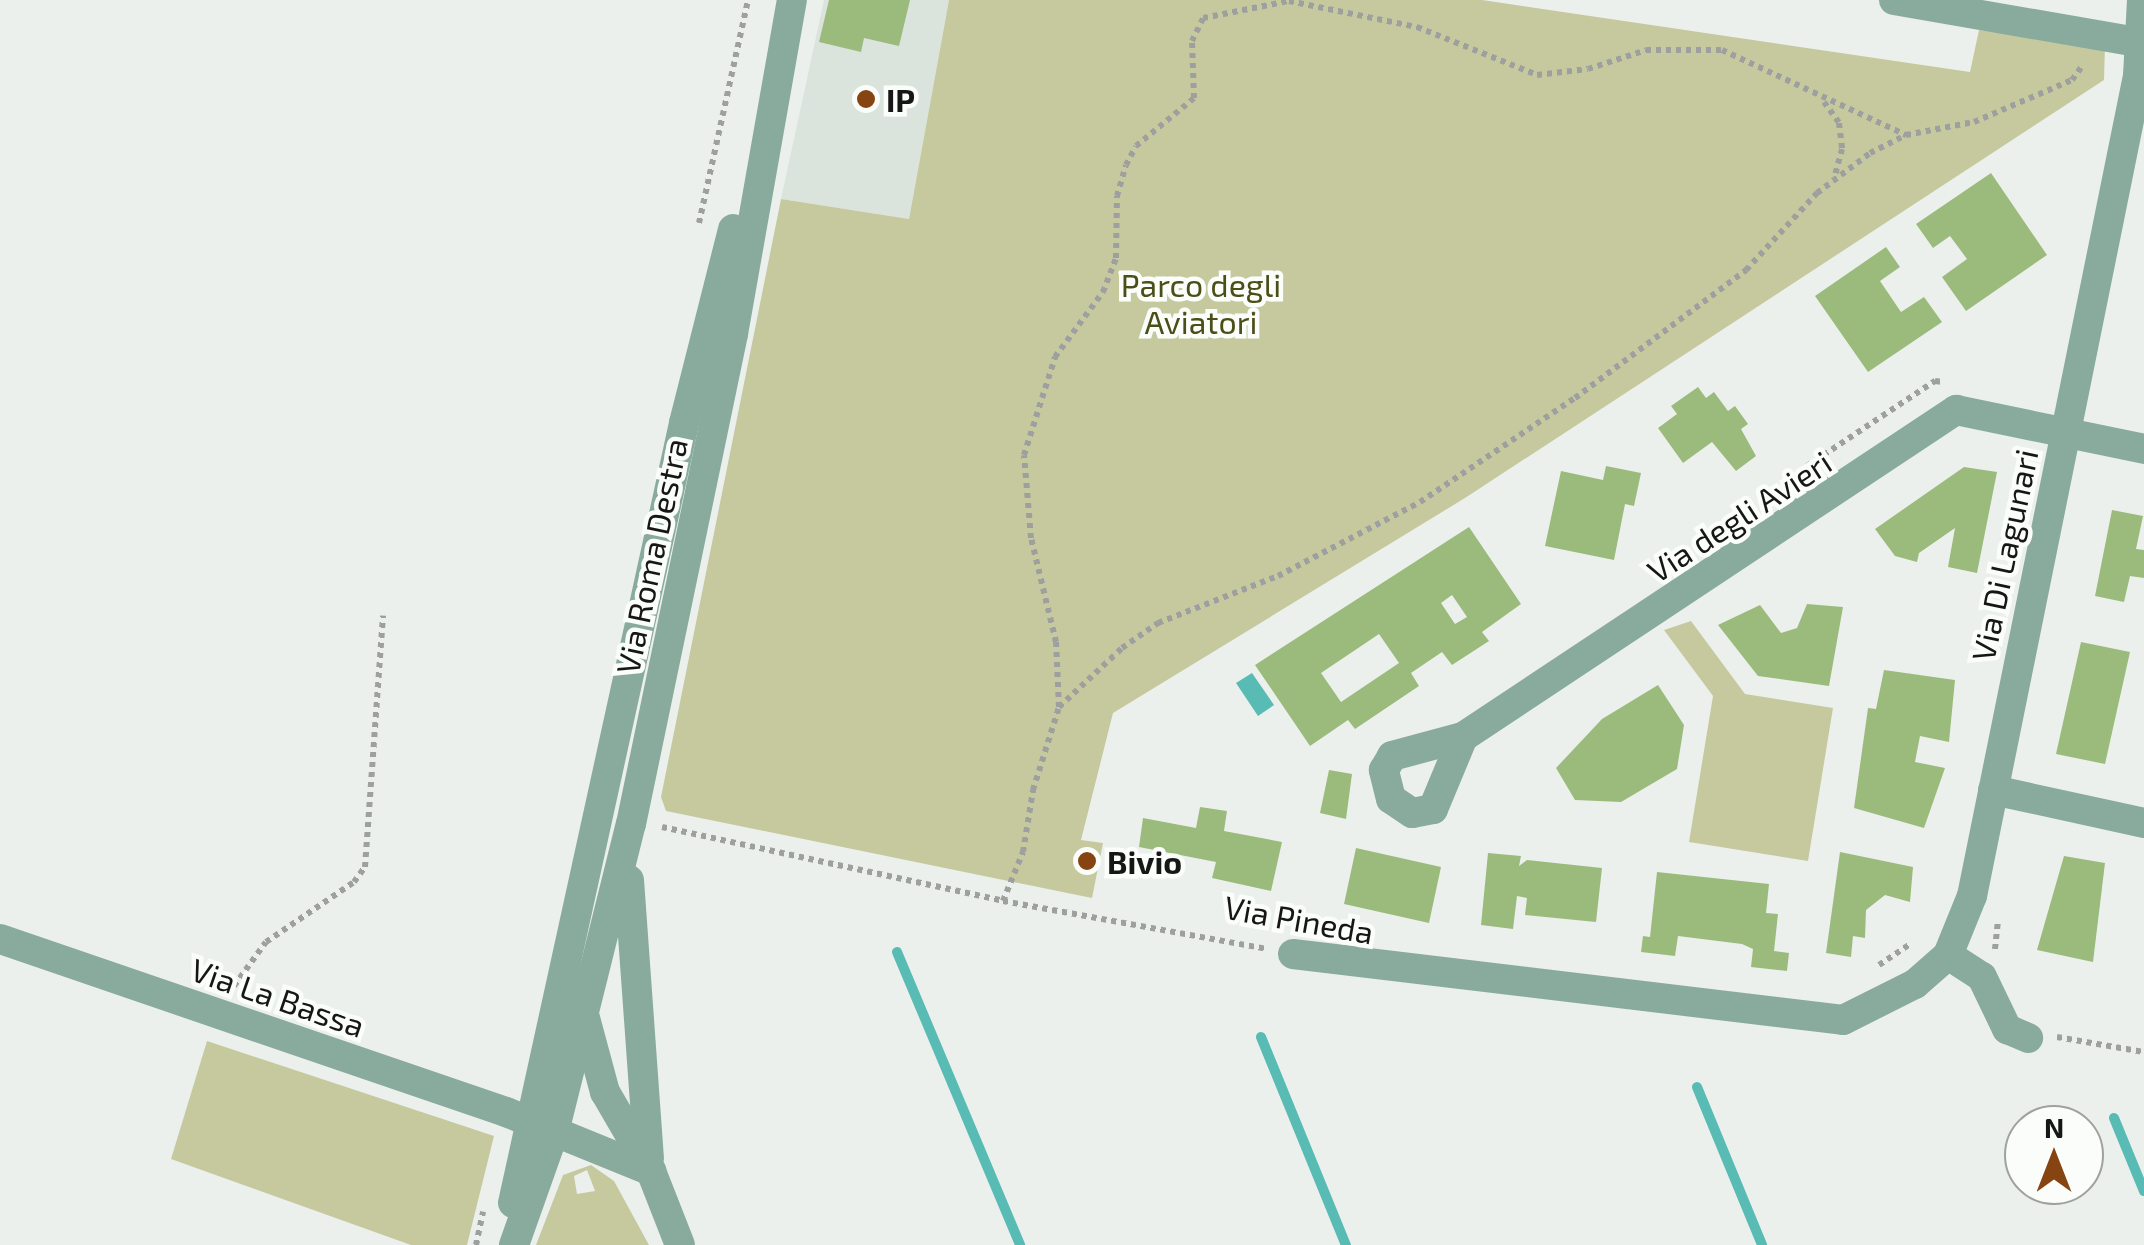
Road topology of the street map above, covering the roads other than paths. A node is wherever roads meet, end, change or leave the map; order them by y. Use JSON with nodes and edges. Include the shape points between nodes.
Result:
{"nodes":[{"id":1,"x":792,"y":0,"type":"edge"},
{"id":2,"x":1894,"y":0,"type":"edge"},
{"id":3,"x":2142,"y":0,"type":"edge"},
{"id":4,"x":2142,"y":43,"type":"edge"},
{"id":5,"x":768,"y":111,"type":"junction"},
{"id":6,"x":2064,"y":436,"type":"junction"},
{"id":7,"x":2144,"y":450,"type":"edge"},
{"id":8,"x":650,"y":577,"type":"junction"},
{"id":9,"x":1464,"y":736,"type":"dead end"},
{"id":10,"x":1993,"y":790,"type":"junction"},
{"id":11,"x":630,"y":824,"type":"junction"},
{"id":12,"x":2144,"y":824,"type":"edge"},
{"id":13,"x":0,"y":939,"type":"edge"},
{"id":14,"x":1293,"y":954,"type":"road end"},
{"id":15,"x":1948,"y":955,"type":"junction"},
{"id":16,"x":584,"y":1012,"type":"junction"},
{"id":17,"x":1843,"y":1020,"type":"joint"},
{"id":18,"x":2028,"y":1038,"type":"road end"},
{"id":19,"x":543,"y":1128,"type":"junction"},
{"id":20,"x":651,"y":1171,"type":"junction"},
{"id":21,"x":513,"y":1245,"type":"edge"},
{"id":22,"x":680,"y":1245,"type":"edge"}],
"edges":[{"from":1,"to":5,"type":"street","name":"Via Roma Destra"},
{"from":2,"to":4,"type":"street"},
{"from":3,"to":4,"type":"street","name":"Via Di Lagunari"},
{"from":4,"to":6,"type":"street","name":"Via Di Lagunari"},
{"from":5,"to":8,"type":"street","name":"Via Roma Destra","via":[[714,294]]},
{"from":5,"to":11,"type":"street","name":"Via Roma Destra","via":[[733,334]]},
{"from":6,"to":7,"type":"street","name":"Via degli Avieri"},
{"from":6,"to":9,"type":"street","name":"Via degli Avieri","via":[[1956,410]]},
{"from":6,"to":10,"type":"street","name":"Via Di Lagunari"},
{"from":8,"to":16,"type":"street","name":"Via Roma Destra","via":[[652,637],[587,938]]},
{"from":8,"to":19,"type":"street","name":"Via Roma Destra"},
{"from":10,"to":12,"type":"street"},
{"from":10,"to":15,"type":"street","name":"Via Di Lagunari","via":[[1972,896]]},
{"from":11,"to":16,"type":"street","name":"Via Roma Destra"},
{"from":11,"to":20,"type":"street","via":[[628,920]]},
{"from":13,"to":19,"type":"street","name":"Via La Bassa"},
{"from":14,"to":17,"type":"street","name":"Via Pineda"},
{"from":15,"to":17,"type":"street","name":"Via Di Lagunari","via":[[1915,984]]},
{"from":15,"to":18,"type":"street","via":[[1982,976],[2007,1028]]},
{"from":16,"to":19,"type":"street","name":"Via Roma Destra"},
{"from":16,"to":20,"type":"street","via":[[605,1092]]},
{"from":19,"to":20,"type":"street","name":"Via La Bassa"},
{"from":19,"to":21,"type":"street","name":"Via Roma Destra","via":[[512,1208]]},
{"from":20,"to":22,"type":"street"}]}
